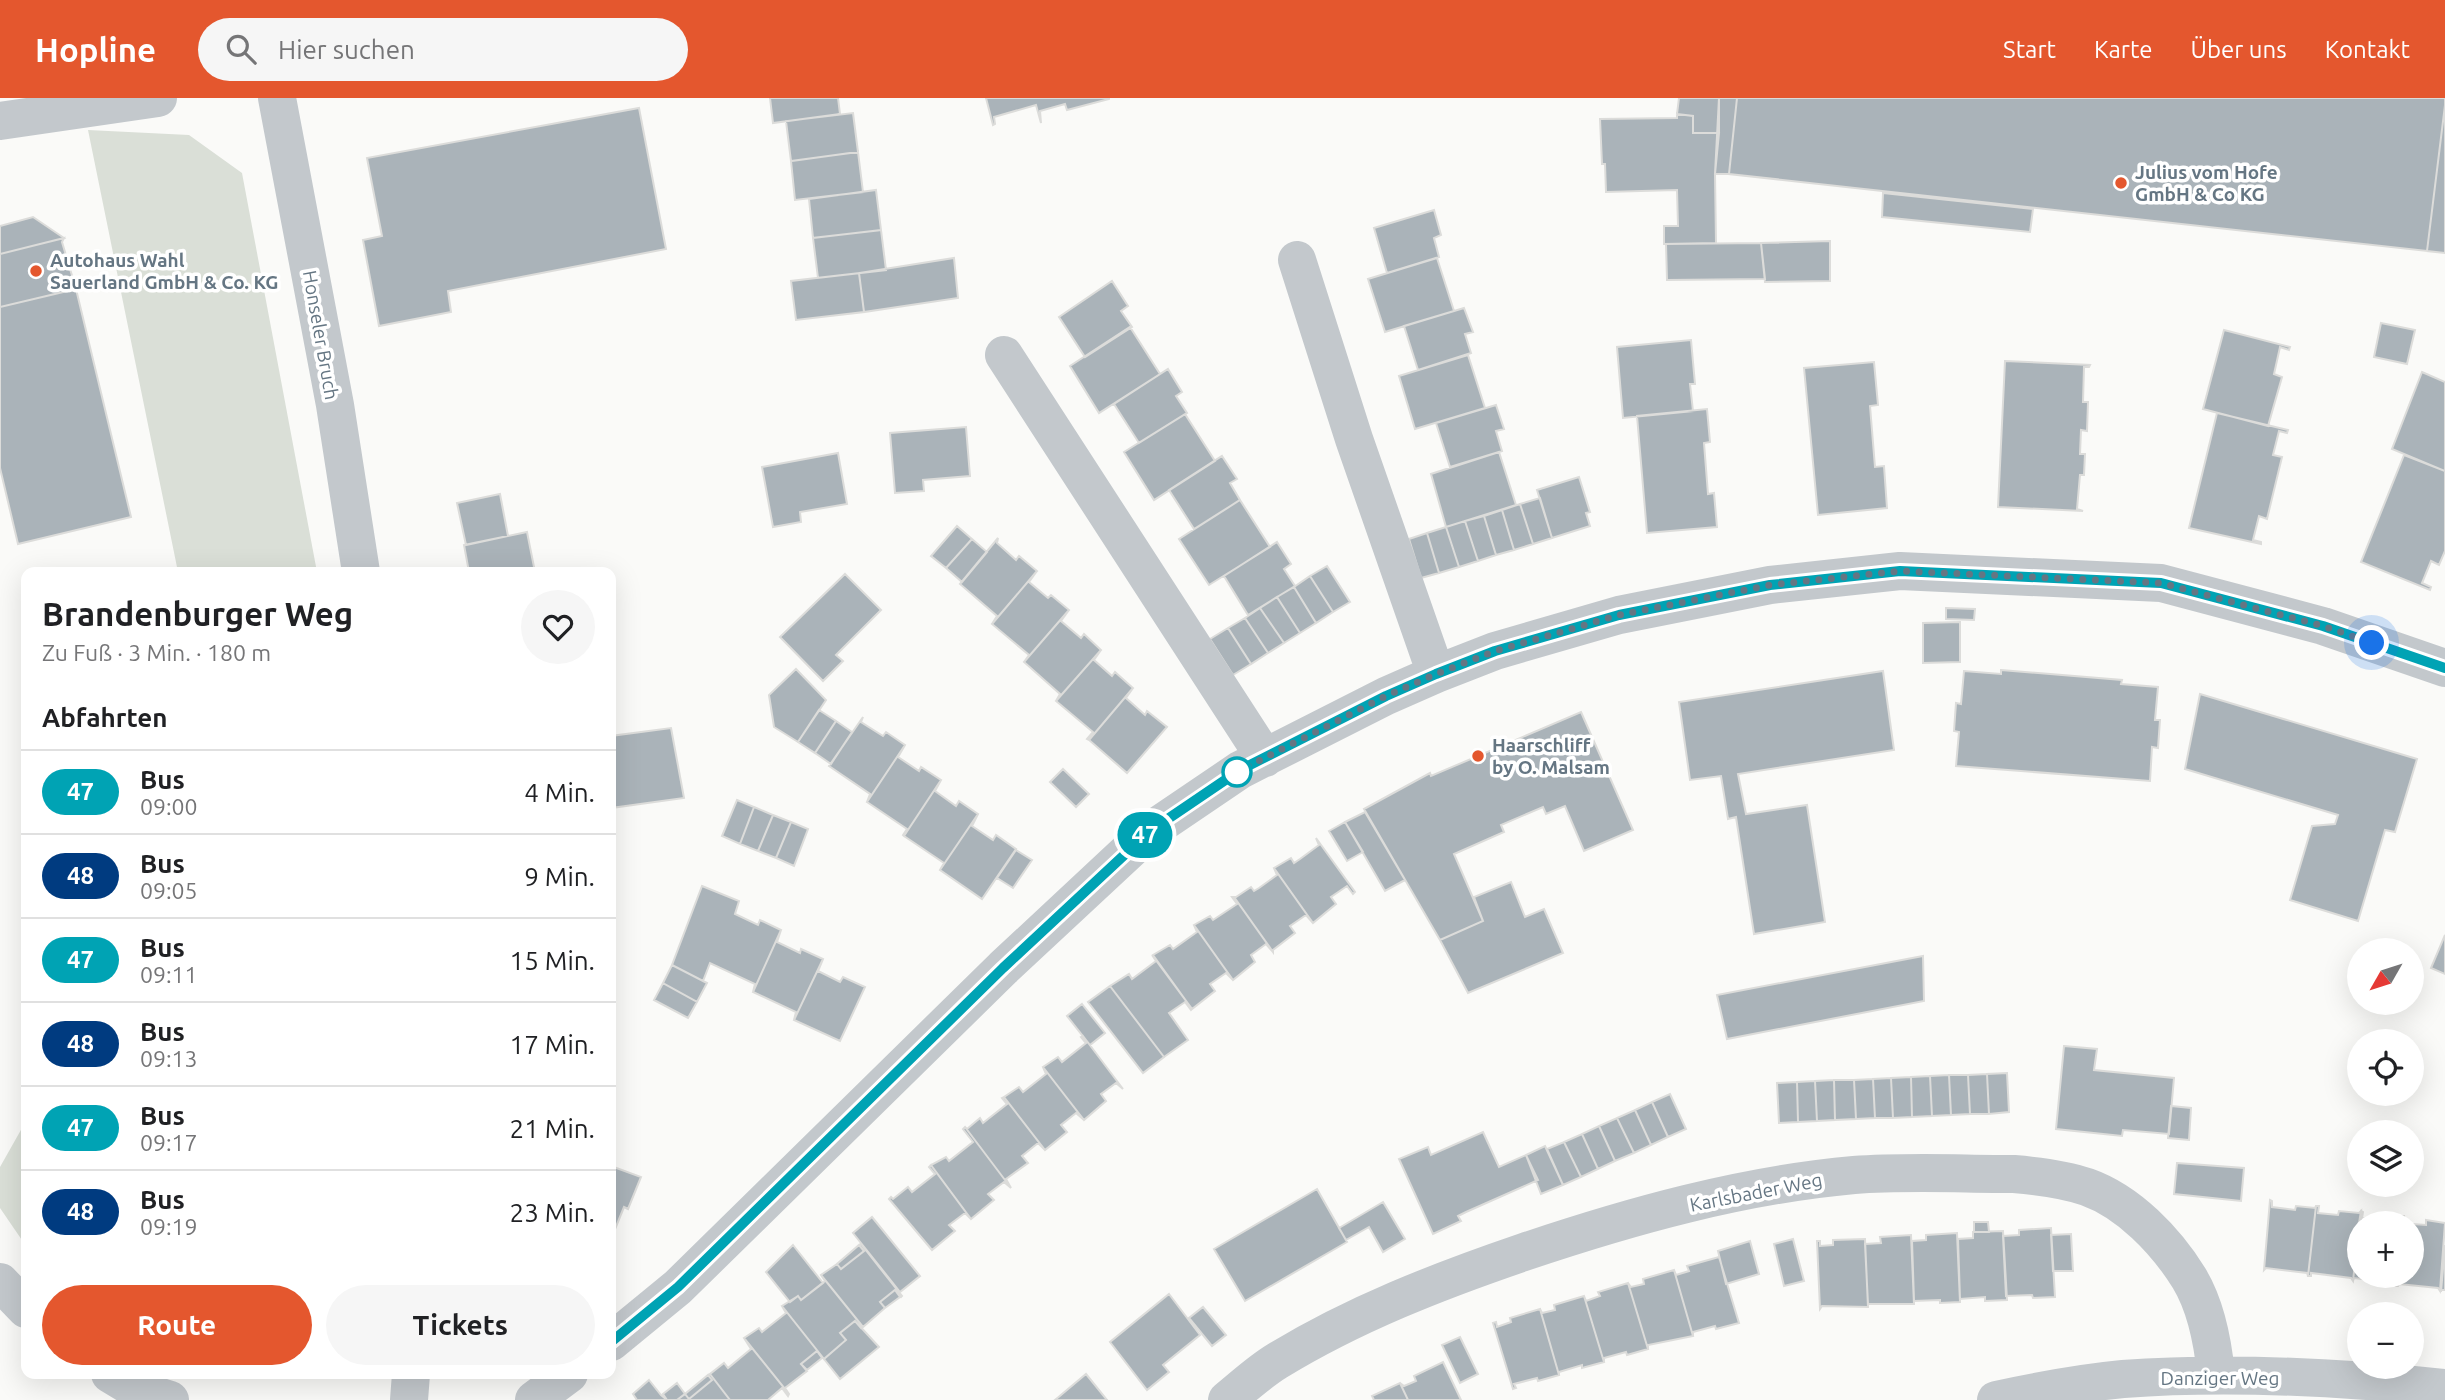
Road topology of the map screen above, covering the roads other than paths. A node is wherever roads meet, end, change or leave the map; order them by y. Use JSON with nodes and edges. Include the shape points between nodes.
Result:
{"nodes":[{"id":1,"x":158,"y":98,"type":"edge"},
{"id":2,"x":277,"y":98,"type":"edge"},
{"id":3,"x":0,"y":121,"type":"edge"},
{"id":4,"x":1297,"y":260,"type":"dead end"},
{"id":5,"x":1004,"y":355,"type":"dead end"},
{"id":6,"x":361,"y":567,"type":"edge"},
{"id":7,"x":2445,"y":668,"type":"edge"},
{"id":8,"x":1436,"y":674,"type":"junction"},
{"id":9,"x":1265,"y":758,"type":"junction"},
{"id":10,"x":0,"y":1282,"type":"edge"},
{"id":11,"x":21,"y":1303,"type":"edge"},
{"id":12,"x":616,"y":1338,"type":"edge"},
{"id":13,"x":2216,"y":1375,"type":"junction"},
{"id":14,"x":118,"y":1379,"type":"edge"},
{"id":15,"x":411,"y":1379,"type":"edge"},
{"id":16,"x":562,"y":1379,"type":"edge"},
{"id":17,"x":2445,"y":1388,"type":"edge"},
{"id":18,"x":170,"y":1400,"type":"edge"},
{"id":19,"x":409,"y":1400,"type":"edge"},
{"id":20,"x":534,"y":1400,"type":"edge"},
{"id":21,"x":1227,"y":1400,"type":"edge"},
{"id":22,"x":1996,"y":1400,"type":"edge"}],
"edges":[{"from":1,"to":3,"type":"street"},
{"from":2,"to":6,"type":"street","name":"Honseler Bruch"},
{"from":4,"to":8,"type":"street"},
{"from":5,"to":9,"type":"street"},
{"from":7,"to":8,"type":"street","via":[[2323,626],[2161,583],[1900,571],[1770,585],[1619,615],[1495,651]]},
{"from":8,"to":9,"type":"street"},
{"from":9,"to":12,"type":"street","via":[[1150,831],[1003,968],[678,1287]]},
{"from":10,"to":11,"type":"street"},
{"from":13,"to":17,"type":"street","name":"Danziger Weg","via":[[2361,1379]]},
{"from":13,"to":21,"type":"street","name":"Karlsbader Weg","via":[[2204,1313],[2190,1280],[2134,1214],[2088,1188],[2039,1177],[1870,1175],[1799,1182],[1705,1200],[1573,1236],[1473,1270],[1348,1321],[1275,1362]]},
{"from":13,"to":22,"type":"street","name":"Danziger Weg","via":[[2123,1379]]},
{"from":14,"to":18,"type":"street"},
{"from":15,"to":19,"type":"street"},
{"from":16,"to":20,"type":"street"}]}
